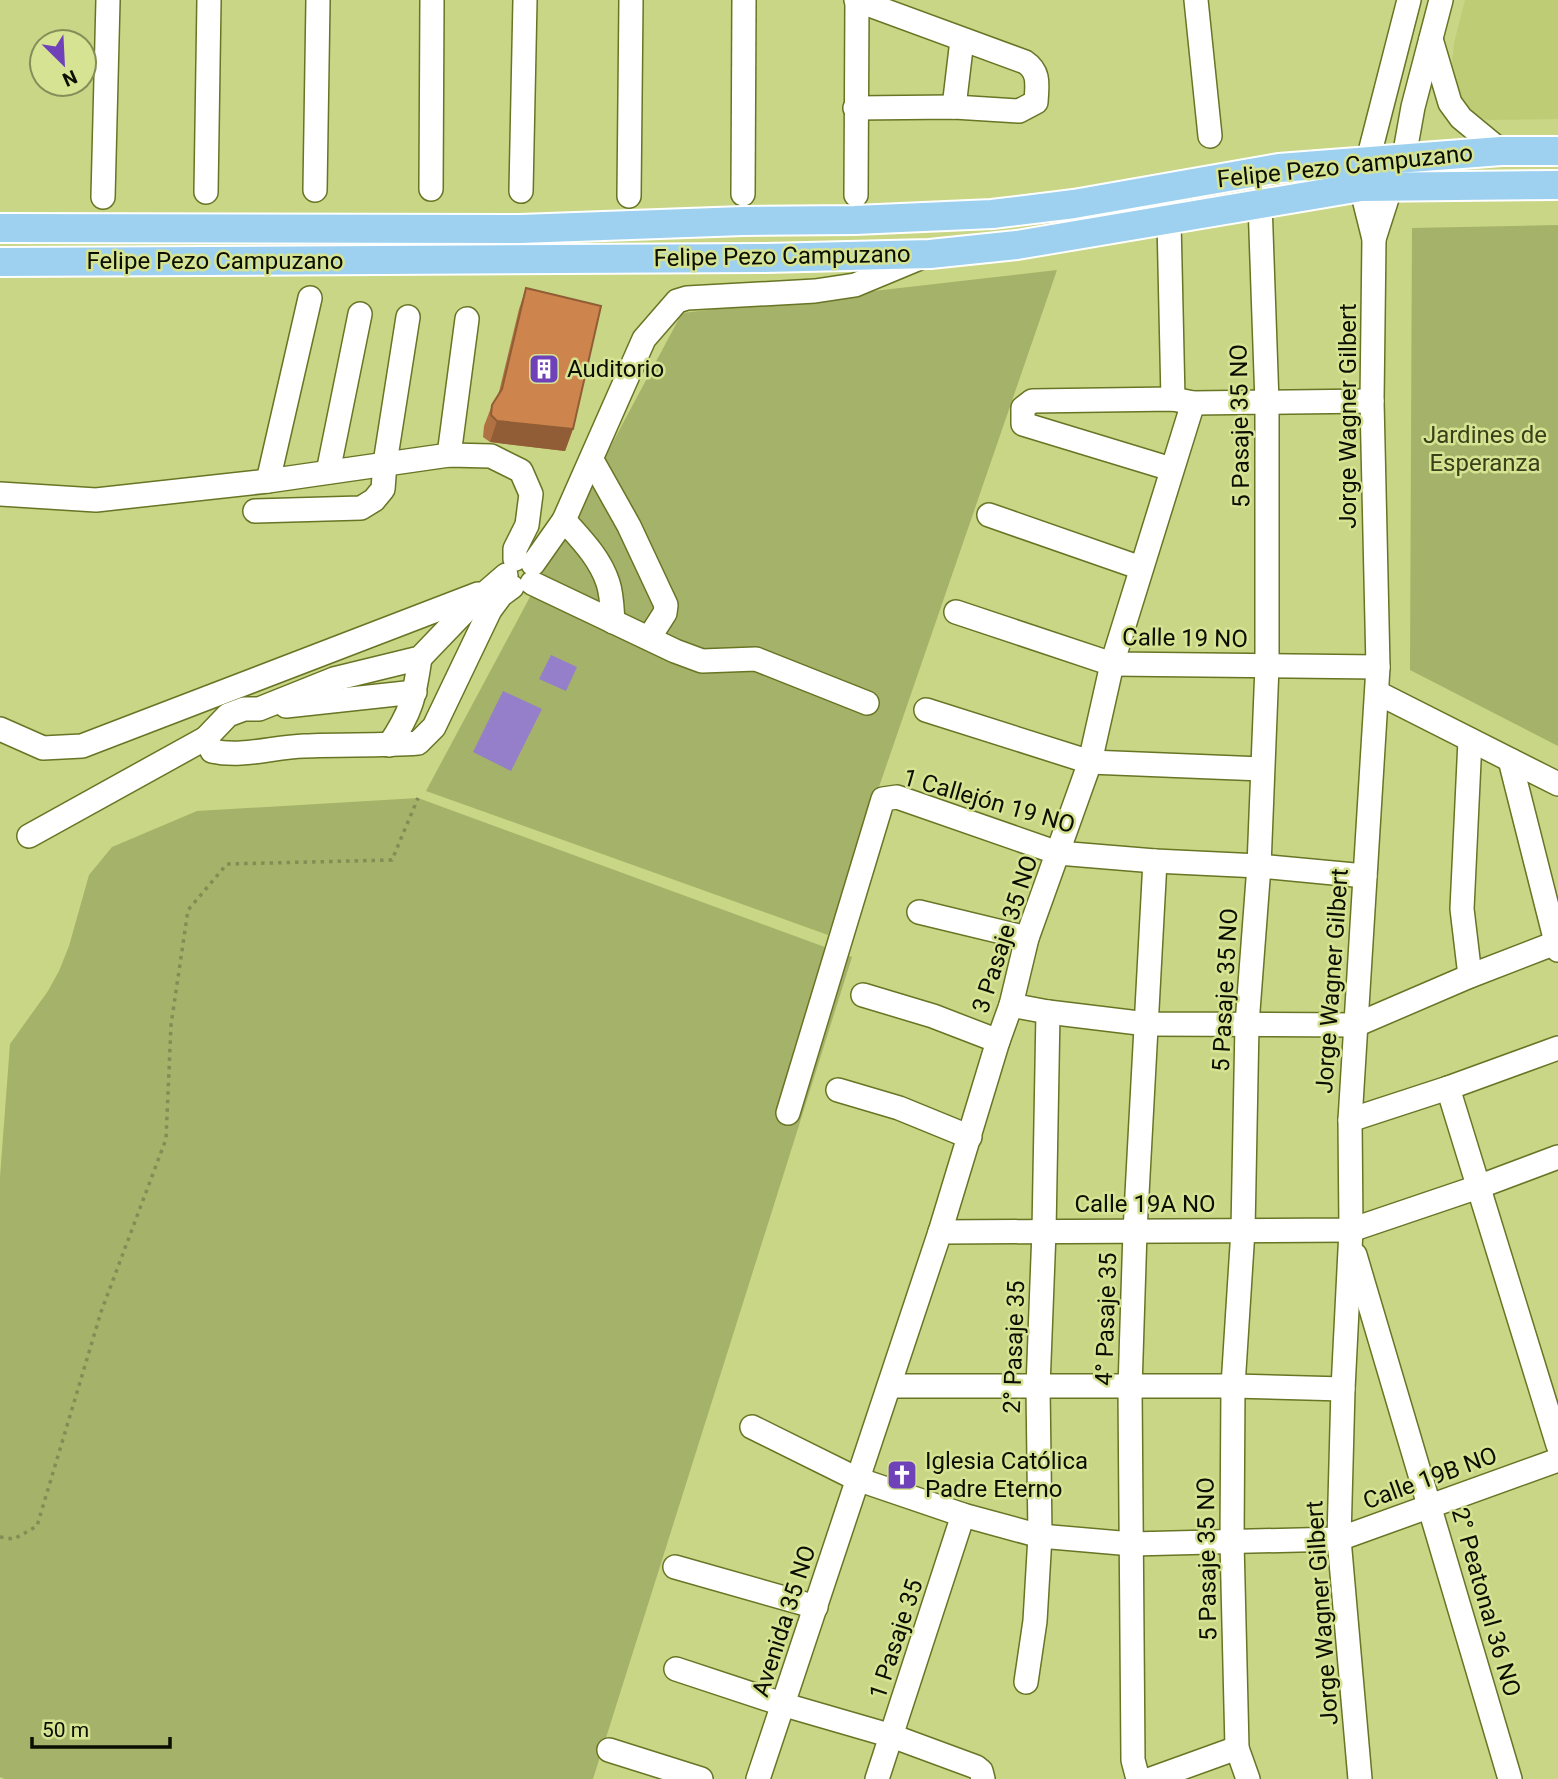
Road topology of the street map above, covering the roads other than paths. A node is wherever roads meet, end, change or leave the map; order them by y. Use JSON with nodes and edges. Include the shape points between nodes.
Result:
{"nodes":[{"id":1,"x":108,"y":0,"type":"edge"},
{"id":2,"x":209,"y":0,"type":"edge"},
{"id":3,"x":318,"y":0,"type":"edge"},
{"id":4,"x":432,"y":0,"type":"edge"},
{"id":5,"x":525,"y":0,"type":"edge"},
{"id":6,"x":631,"y":0,"type":"edge"},
{"id":7,"x":744,"y":0,"type":"edge"},
{"id":8,"x":857,"y":0,"type":"edge"},
{"id":9,"x":1196,"y":0,"type":"edge"},
{"id":10,"x":1409,"y":0,"type":"edge"},
{"id":11,"x":1441,"y":0,"type":"edge"},
{"id":12,"x":1430,"y":36,"type":"junction"},
{"id":13,"x":962,"y":40,"type":"junction"},
{"id":14,"x":954,"y":107,"type":"junction"},
{"id":15,"x":855,"y":108,"type":"junction"},
{"id":16,"x":1210,"y":136,"type":"dead end"},
{"id":17,"x":1501,"y":151,"type":"junction"},
{"id":18,"x":1558,"y":151,"type":"edge"},
{"id":19,"x":1404,"y":157,"type":"junction"},
{"id":20,"x":1364,"y":174,"type":"junction"},
{"id":21,"x":1558,"y":185,"type":"edge"},
{"id":22,"x":1391,"y":186,"type":"junction"},
{"id":23,"x":315,"y":190,"type":"dead end"},
{"id":24,"x":431,"y":190,"type":"dead end"},
{"id":25,"x":522,"y":191,"type":"dead end"},
{"id":26,"x":206,"y":192,"type":"dead end"},
{"id":27,"x":743,"y":194,"type":"dead end"},
{"id":28,"x":856,"y":195,"type":"dead end"},
{"id":29,"x":629,"y":196,"type":"dead end"},
{"id":30,"x":103,"y":197,"type":"dead end"},
{"id":31,"x":1260,"y":203,"type":"junction"},
{"id":32,"x":1169,"y":221,"type":"junction"},
{"id":33,"x":0,"y":228,"type":"edge"},
{"id":34,"x":1374,"y":239,"type":"junction"},
{"id":35,"x":930,"y":254,"type":"junction"},
{"id":36,"x":0,"y":262,"type":"edge"},
{"id":37,"x":310,"y":298,"type":"dead end"},
{"id":38,"x":360,"y":314,"type":"dead end"},
{"id":39,"x":408,"y":317,"type":"dead end"},
{"id":40,"x":467,"y":319,"type":"dead end"},
{"id":41,"x":1183,"y":401,"type":"junction"},
{"id":42,"x":1372,"y":401,"type":"junction"},
{"id":43,"x":1267,"y":402,"type":"junction"},
{"id":44,"x":449,"y":455,"type":"junction"},
{"id":45,"x":592,"y":460,"type":"junction"},
{"id":46,"x":385,"y":463,"type":"junction"},
{"id":47,"x":1171,"y":469,"type":"junction"},
{"id":48,"x":328,"y":472,"type":"junction"},
{"id":49,"x":268,"y":481,"type":"junction"},
{"id":50,"x":0,"y":494,"type":"edge"},
{"id":51,"x":255,"y":511,"type":"dead end"},
{"id":52,"x":989,"y":515,"type":"dead end"},
{"id":53,"x":564,"y":520,"type":"junction"},
{"id":54,"x":1142,"y":568,"type":"junction"},
{"id":55,"x":520,"y":573,"type":"junction"},
{"id":56,"x":488,"y":590,"type":"junction"},
{"id":57,"x":956,"y":612,"type":"dead end"},
{"id":58,"x":613,"y":622,"type":"junction"},
{"id":59,"x":649,"y":638,"type":"junction"},
{"id":60,"x":419,"y":658,"type":"junction"},
{"id":61,"x":1112,"y":664,"type":"junction"},
{"id":62,"x":1267,"y":666,"type":"junction"},
{"id":63,"x":1378,"y":667,"type":"junction"},
{"id":64,"x":335,"y":690,"type":"junction"},
{"id":65,"x":415,"y":692,"type":"junction"},
{"id":66,"x":1378,"y":693,"type":"junction"},
{"id":67,"x":867,"y":703,"type":"dead end"},
{"id":68,"x":926,"y":710,"type":"dead end"},
{"id":69,"x":0,"y":729,"type":"edge"},
{"id":70,"x":206,"y":738,"type":"junction"},
{"id":71,"x":1470,"y":740,"type":"junction"},
{"id":72,"x":389,"y":746,"type":"junction"},
{"id":73,"x":1510,"y":761,"type":"junction"},
{"id":74,"x":1090,"y":762,"type":"junction"},
{"id":75,"x":1262,"y":769,"type":"junction"},
{"id":76,"x":1558,"y":784,"type":"edge"},
{"id":77,"x":29,"y":836,"type":"dead end"},
{"id":78,"x":1058,"y":853,"type":"junction"},
{"id":79,"x":1155,"y":861,"type":"junction"},
{"id":80,"x":1259,"y":866,"type":"junction"},
{"id":81,"x":1365,"y":876,"type":"junction"},
{"id":82,"x":919,"y":912,"type":"dead end"},
{"id":83,"x":1027,"y":938,"type":"junction"},
{"id":84,"x":1557,"y":945,"type":"edge"},
{"id":85,"x":1470,"y":976,"type":"junction"},
{"id":86,"x":863,"y":995,"type":"dead end"},
{"id":87,"x":1011,"y":1005,"type":"junction"},
{"id":88,"x":1048,"y":1012,"type":"junction"},
{"id":89,"x":1147,"y":1024,"type":"junction"},
{"id":90,"x":1247,"y":1024,"type":"junction"},
{"id":91,"x":1356,"y":1025,"type":"junction"},
{"id":92,"x":998,"y":1041,"type":"junction"},
{"id":93,"x":1558,"y":1048,"type":"edge"},
{"id":94,"x":1448,"y":1088,"type":"junction"},
{"id":95,"x":838,"y":1090,"type":"dead end"},
{"id":96,"x":788,"y":1113,"type":"dead end"},
{"id":97,"x":1350,"y":1120,"type":"junction"},
{"id":98,"x":970,"y":1137,"type":"junction"},
{"id":99,"x":1558,"y":1157,"type":"edge"},
{"id":100,"x":1478,"y":1187,"type":"junction"},
{"id":101,"x":1243,"y":1230,"type":"junction"},
{"id":102,"x":1044,"y":1231,"type":"junction"},
{"id":103,"x":1135,"y":1231,"type":"junction"},
{"id":104,"x":940,"y":1232,"type":"junction"},
{"id":105,"x":1351,"y":1234,"type":"junction"},
{"id":106,"x":890,"y":1386,"type":"junction"},
{"id":107,"x":1233,"y":1386,"type":"junction"},
{"id":108,"x":1038,"y":1387,"type":"junction"},
{"id":109,"x":1130,"y":1388,"type":"junction"},
{"id":110,"x":1343,"y":1389,"type":"junction"},
{"id":111,"x":752,"y":1427,"type":"dead end"},
{"id":112,"x":1558,"y":1445,"type":"edge"},
{"id":113,"x":1558,"y":1460,"type":"edge"},
{"id":114,"x":857,"y":1479,"type":"junction"},
{"id":115,"x":1430,"y":1505,"type":"junction"},
{"id":116,"x":964,"y":1515,"type":"junction"},
{"id":117,"x":1040,"y":1536,"type":"junction"},
{"id":118,"x":1339,"y":1539,"type":"junction"},
{"id":119,"x":1232,"y":1542,"type":"junction"},
{"id":120,"x":1132,"y":1544,"type":"junction"},
{"id":121,"x":675,"y":1567,"type":"dead end"},
{"id":122,"x":816,"y":1607,"type":"junction"},
{"id":123,"x":676,"y":1669,"type":"dead end"},
{"id":124,"x":1026,"y":1682,"type":"dead end"},
{"id":125,"x":785,"y":1705,"type":"junction"},
{"id":126,"x":892,"y":1736,"type":"junction"},
{"id":127,"x":1237,"y":1748,"type":"junction"},
{"id":128,"x":609,"y":1751,"type":"dead end"},
{"id":129,"x":701,"y":1779,"type":"edge"},
{"id":130,"x":758,"y":1779,"type":"edge"},
{"id":131,"x":877,"y":1779,"type":"edge"},
{"id":132,"x":983,"y":1779,"type":"edge"},
{"id":133,"x":1138,"y":1779,"type":"edge"},
{"id":134,"x":1152,"y":1779,"type":"edge"},
{"id":135,"x":1248,"y":1779,"type":"edge"},
{"id":136,"x":1360,"y":1779,"type":"edge"},
{"id":137,"x":1510,"y":1779,"type":"edge"}],
"edges":[{"from":1,"to":30,"type":"street"},
{"from":2,"to":26,"type":"street"},
{"from":3,"to":23,"type":"street"},
{"from":4,"to":24,"type":"street"},
{"from":5,"to":25,"type":"street"},
{"from":6,"to":29,"type":"street"},
{"from":7,"to":27,"type":"street"},
{"from":8,"to":13,"type":"street"},
{"from":8,"to":15,"type":"street"},
{"from":9,"to":16,"type":"street"},
{"from":10,"to":20,"type":"street"},
{"from":11,"to":12,"type":"street"},
{"from":12,"to":17,"type":"street","via":[[1450,103]]},
{"from":12,"to":19,"type":"street"},
{"from":13,"to":14,"type":"street"},
{"from":13,"to":14,"type":"street","via":[[1033,67],[1036,102],[1019,111]]},
{"from":14,"to":15,"type":"street"},
{"from":15,"to":28,"type":"street"},
{"from":17,"to":18,"type":"main road","name":"Felipe Pezo Campuzano"},
{"from":17,"to":19,"type":"main road","name":"Felipe Pezo Campuzano"},
{"from":19,"to":20,"type":"main road","name":"Felipe Pezo Campuzano"},
{"from":19,"to":22,"type":"street"},
{"from":20,"to":22,"type":"main road","name":"Felipe Pezo Campuzano"},
{"from":20,"to":31,"type":"main road","name":"Felipe Pezo Campuzano"},
{"from":20,"to":33,"type":"main road","name":"Felipe Pezo Campuzano","via":[[1279,168],[1074,204],[980,215],[855,220],[520,229]]},
{"from":20,"to":34,"type":"street","name":"Jorge Wagner Gilbert"},
{"from":21,"to":22,"type":"main road","name":"Felipe Pezo Campuzano"},
{"from":22,"to":34,"type":"street"},
{"from":31,"to":32,"type":"main road","name":"Felipe Pezo Campuzano"},
{"from":31,"to":43,"type":"street","name":"5 Pasaje 35 NO"},
{"from":32,"to":35,"type":"main road","name":"Felipe Pezo Campuzano"},
{"from":32,"to":41,"type":"street","name":"3 Pasaje 35 NO"},
{"from":34,"to":42,"type":"street","name":"Jorge Wagner Gilbert"},
{"from":35,"to":36,"type":"main road","name":"Felipe Pezo Campuzano"},
{"from":35,"to":45,"type":"street","via":[[855,285],[677,301],[644,339]]},
{"from":37,"to":49,"type":"street"},
{"from":38,"to":48,"type":"street"},
{"from":39,"to":46,"type":"street"},
{"from":40,"to":44,"type":"street"},
{"from":41,"to":43,"type":"street"},
{"from":41,"to":47,"type":"street","name":"3 Pasaje 35 NO"},
{"from":41,"to":47,"type":"street","via":[[1031,401],[1021,413],[1023,424]]},
{"from":42,"to":43,"type":"street"},
{"from":42,"to":63,"type":"street","name":"Jorge Wagner Gilbert"},
{"from":43,"to":62,"type":"street","name":"5 Pasaje 35 NO"},
{"from":44,"to":46,"type":"street"},
{"from":44,"to":55,"type":"street","via":[[491,456],[521,471],[531,494],[527,525],[515,549]]},
{"from":45,"to":53,"type":"street"},
{"from":45,"to":59,"type":"street","via":[[666,605]]},
{"from":46,"to":48,"type":"street"},
{"from":46,"to":51,"type":"street","via":[[383,489],[361,508]]},
{"from":47,"to":54,"type":"street","name":"3 Pasaje 35 NO"},
{"from":48,"to":49,"type":"street"},
{"from":49,"to":50,"type":"street","via":[[96,500]]},
{"from":52,"to":54,"type":"street"},
{"from":53,"to":55,"type":"street"},
{"from":53,"to":58,"type":"street","via":[[593,552],[609,584]]},
{"from":54,"to":61,"type":"street","name":"3 Pasaje 35 NO"},
{"from":55,"to":56,"type":"street"},
{"from":55,"to":58,"type":"street"},
{"from":55,"to":72,"type":"street","via":[[490,610],[434,727],[418,743]]},
{"from":56,"to":60,"type":"street"},
{"from":56,"to":69,"type":"street","via":[[82,746],[43,748]]},
{"from":57,"to":61,"type":"street","name":"Calle 19 NO"},
{"from":58,"to":59,"type":"street"},
{"from":59,"to":67,"type":"street","via":[[702,661],[756,659]]},
{"from":60,"to":64,"type":"street"},
{"from":60,"to":65,"type":"street"},
{"from":61,"to":62,"type":"street","name":"Calle 19 NO"},
{"from":61,"to":74,"type":"street","name":"3 Pasaje 35 NO"},
{"from":62,"to":63,"type":"street","name":"Calle 19 NO"},
{"from":62,"to":75,"type":"street","name":"5 Pasaje 35 NO"},
{"from":63,"to":66,"type":"street","name":"Jorge Wagner Gilbert"},
{"from":64,"to":65,"type":"street"},
{"from":64,"to":70,"type":"street","via":[[244,709],[228,715]]},
{"from":65,"to":72,"type":"street","via":[[407,718]]},
{"from":66,"to":71,"type":"street"},
{"from":66,"to":81,"type":"street","name":"Jorge Wagner Gilbert"},
{"from":68,"to":74,"type":"street"},
{"from":70,"to":72,"type":"street","via":[[212,751],[228,755],[303,746]]},
{"from":70,"to":77,"type":"street"},
{"from":71,"to":73,"type":"street"},
{"from":71,"to":85,"type":"street","via":[[1462,909]]},
{"from":73,"to":76,"type":"street"},
{"from":73,"to":84,"type":"street"},
{"from":74,"to":75,"type":"street"},
{"from":74,"to":78,"type":"street","name":"3 Pasaje 35 NO"},
{"from":75,"to":80,"type":"street","name":"5 Pasaje 35 NO"},
{"from":78,"to":79,"type":"street","name":"1 Callejón 19 NO"},
{"from":78,"to":83,"type":"street","name":"3 Pasaje 35 NO"},
{"from":78,"to":96,"type":"street","name":"1 Callejón 19 NO","via":[[897,797],[883,799]]},
{"from":79,"to":80,"type":"street","name":"1 Callejón 19 NO"},
{"from":79,"to":89,"type":"street","name":"4° Pasaje 35"},
{"from":80,"to":81,"type":"street","name":"1 Callejón 19 NO"},
{"from":80,"to":90,"type":"street","name":"5 Pasaje 35 NO"},
{"from":81,"to":91,"type":"street","name":"Jorge Wagner Gilbert"},
{"from":82,"to":83,"type":"street"},
{"from":83,"to":87,"type":"street","name":"3 Pasaje 35 NO"},
{"from":84,"to":85,"type":"street"},
{"from":85,"to":91,"type":"street"},
{"from":86,"to":92,"type":"street"},
{"from":87,"to":88,"type":"street"},
{"from":87,"to":92,"type":"street","name":"3 Pasaje 35 NO"},
{"from":88,"to":89,"type":"street"},
{"from":88,"to":102,"type":"street","name":"2° Pasaje 35"},
{"from":89,"to":90,"type":"street"},
{"from":89,"to":103,"type":"street","name":"4° Pasaje 35"},
{"from":90,"to":91,"type":"street"},
{"from":90,"to":101,"type":"street","name":"5 Pasaje 35 NO"},
{"from":91,"to":97,"type":"street","name":"Jorge Wagner Gilbert"},
{"from":92,"to":98,"type":"street","name":"3 Pasaje 35 NO"},
{"from":93,"to":94,"type":"street"},
{"from":94,"to":97,"type":"street"},
{"from":94,"to":100,"type":"street"},
{"from":95,"to":98,"type":"street","via":[[899,1108]]},
{"from":97,"to":105,"type":"street","name":"Jorge Wagner Gilbert"},
{"from":98,"to":104,"type":"street","name":"3 Pasaje 35 NO"},
{"from":99,"to":100,"type":"street","name":"Calle 19A NO"},
{"from":100,"to":105,"type":"street","name":"Calle 19A NO"},
{"from":100,"to":112,"type":"street"},
{"from":101,"to":103,"type":"street","name":"Calle 19A NO"},
{"from":101,"to":105,"type":"street","name":"Calle 19A NO"},
{"from":101,"to":107,"type":"street","name":"5 Pasaje 35 NO"},
{"from":102,"to":103,"type":"street","name":"Calle 19A NO"},
{"from":102,"to":104,"type":"street","name":"Calle 19A NO"},
{"from":102,"to":108,"type":"street","name":"2° Pasaje 35"},
{"from":103,"to":109,"type":"street","name":"4° Pasaje 35"},
{"from":104,"to":106,"type":"street","name":"3 Pasaje 35 NO"},
{"from":105,"to":110,"type":"street","name":"Jorge Wagner Gilbert"},
{"from":105,"to":115,"type":"street","name":"2° Peatonal 36 NO"},
{"from":106,"to":108,"type":"street"},
{"from":106,"to":114,"type":"street","name":"3 Pasaje 35 NO"},
{"from":107,"to":109,"type":"street"},
{"from":107,"to":110,"type":"street"},
{"from":107,"to":119,"type":"street","name":"5 Pasaje 35 NO"},
{"from":108,"to":109,"type":"street"},
{"from":108,"to":117,"type":"street","name":"2° Pasaje 35"},
{"from":109,"to":120,"type":"street","name":"4° Pasaje 35"},
{"from":110,"to":118,"type":"street","name":"Jorge Wagner Gilbert"},
{"from":111,"to":114,"type":"street","name":"Calle 19B NO"},
{"from":113,"to":115,"type":"street","name":"Calle 19B NO"},
{"from":114,"to":116,"type":"street","name":"Calle 19B NO"},
{"from":114,"to":122,"type":"street","name":"Avenida 35 NO"},
{"from":115,"to":118,"type":"street","name":"Calle 19B NO"},
{"from":115,"to":137,"type":"street","name":"2° Peatonal 36 NO"},
{"from":116,"to":117,"type":"street","name":"Calle 19B NO"},
{"from":116,"to":126,"type":"street","name":"1 Pasaje 35"},
{"from":117,"to":120,"type":"street","name":"Calle 19B NO"},
{"from":117,"to":124,"type":"street","name":"2° Pasaje 35"},
{"from":118,"to":119,"type":"street","name":"Calle 19B NO"},
{"from":118,"to":136,"type":"street","name":"Jorge Wagner Gilbert"},
{"from":119,"to":120,"type":"street","name":"Calle 19B NO"},
{"from":119,"to":127,"type":"street","name":"5 Pasaje 35 NO"},
{"from":120,"to":133,"type":"street","name":"4° Pasaje 35","via":[[1133,1760]]},
{"from":121,"to":122,"type":"street"},
{"from":122,"to":125,"type":"street","name":"Avenida 35 NO"},
{"from":123,"to":125,"type":"street"},
{"from":125,"to":126,"type":"street"},
{"from":125,"to":130,"type":"street","name":"Avenida 35 NO"},
{"from":126,"to":131,"type":"street","name":"1 Pasaje 35"},
{"from":126,"to":132,"type":"street","via":[[976,1767]]},
{"from":127,"to":134,"type":"street"},
{"from":127,"to":135,"type":"street","name":"5 Pasaje 35 NO"},
{"from":128,"to":129,"type":"street"}]}
